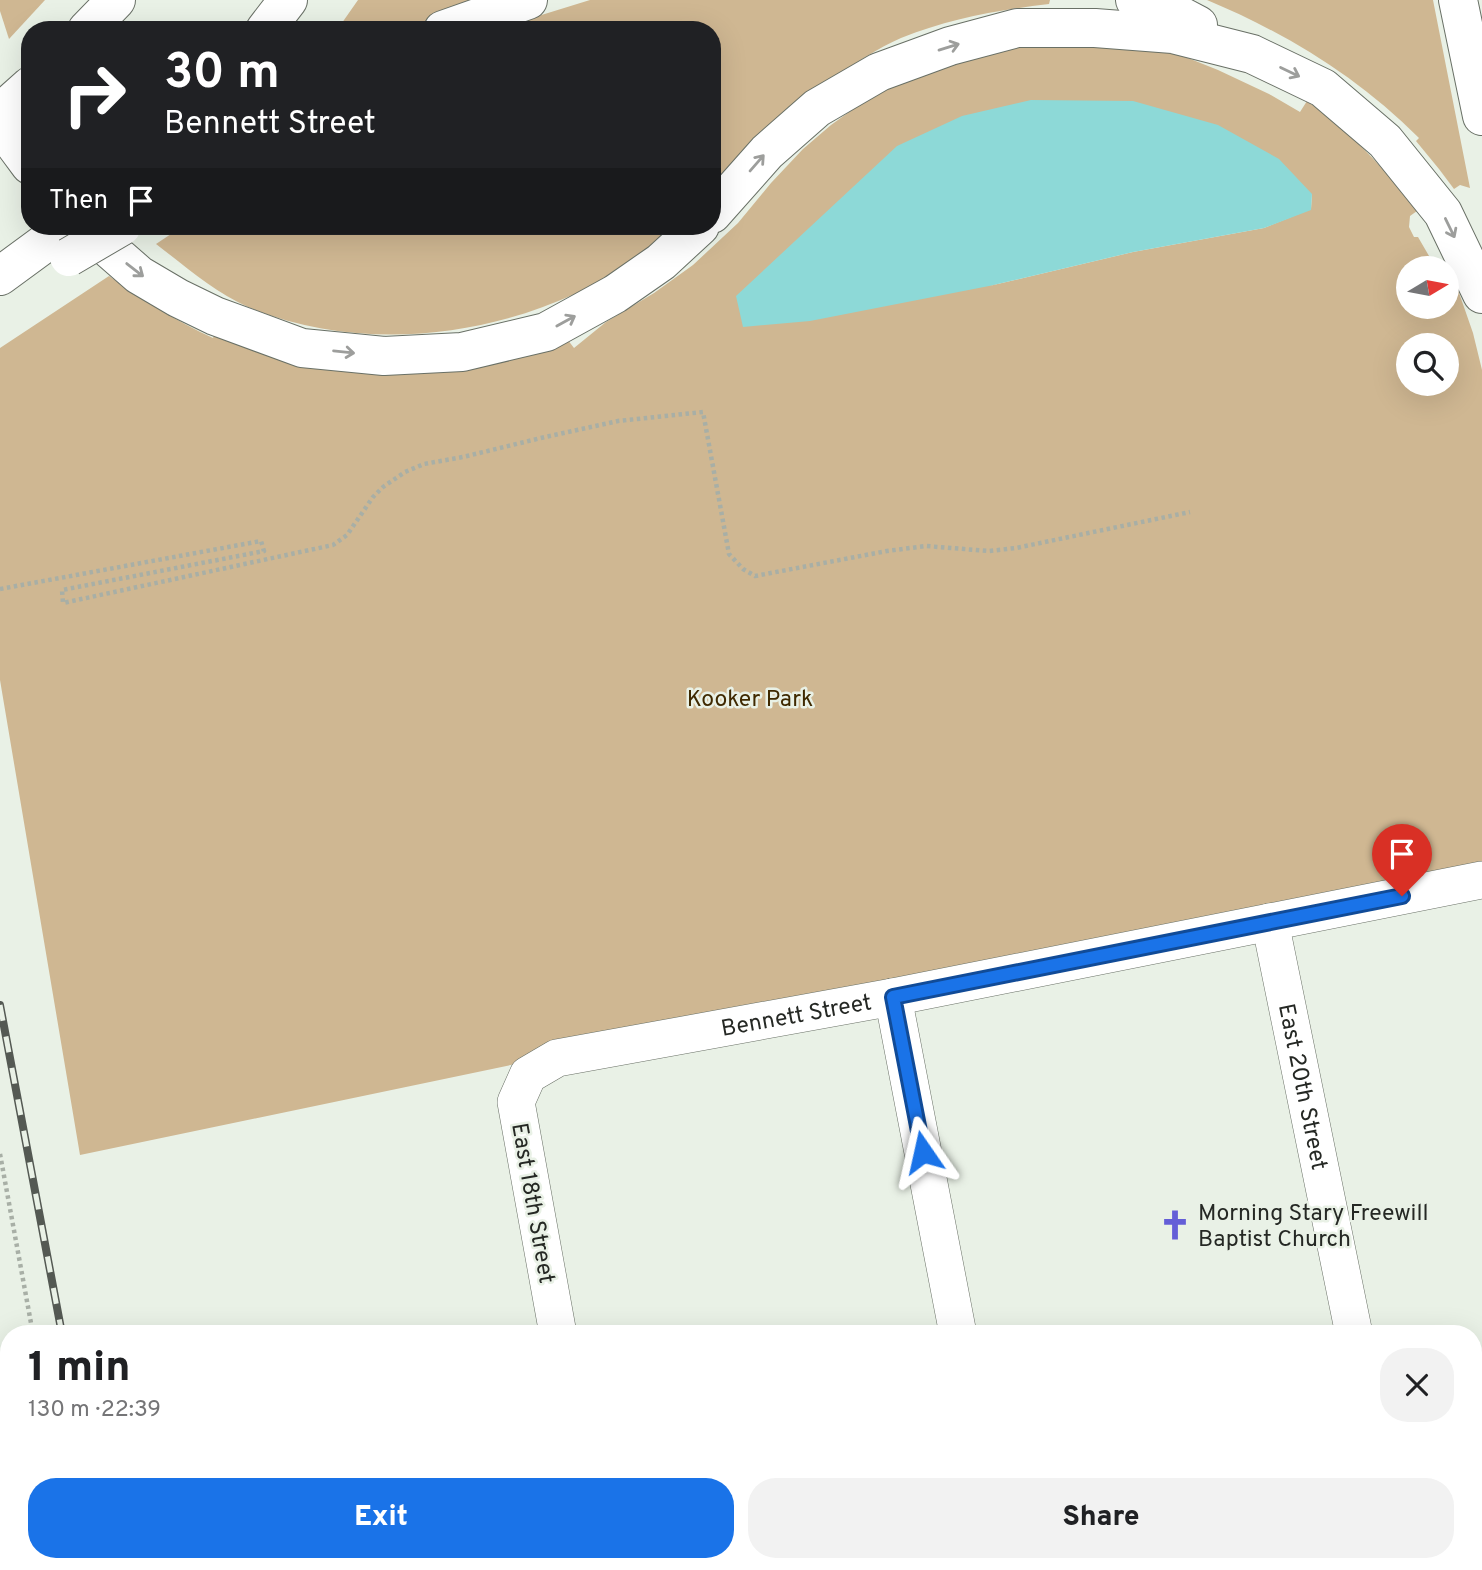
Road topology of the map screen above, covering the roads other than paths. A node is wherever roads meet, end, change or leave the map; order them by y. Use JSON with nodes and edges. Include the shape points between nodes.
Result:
{"nodes":[{"id":1,"x":103,"y":0,"type":"edge"},
{"id":2,"x":116,"y":0,"type":"edge"},
{"id":3,"x":288,"y":0,"type":"edge"},
{"id":4,"x":528,"y":0,"type":"edge"},
{"id":5,"x":1135,"y":0,"type":"edge"},
{"id":6,"x":1458,"y":0,"type":"edge"},
{"id":7,"x":1478,"y":0,"type":"edge"},
{"id":8,"x":1482,"y":4,"type":"edge"},
{"id":9,"x":87,"y":21,"type":"edge"},
{"id":10,"x":96,"y":21,"type":"edge"},
{"id":11,"x":272,"y":21,"type":"edge"},
{"id":12,"x":468,"y":21,"type":"edge"},
{"id":13,"x":1252,"y":54,"type":"junction"},
{"id":14,"x":21,"y":94,"type":"edge"},
{"id":15,"x":0,"y":113,"type":"edge"},
{"id":16,"x":1482,"y":116,"type":"edge"},
{"id":17,"x":0,"y":121,"type":"edge"},
{"id":18,"x":21,"y":153,"type":"edge"},
{"id":19,"x":721,"y":204,"type":"edge"},
{"id":20,"x":690,"y":235,"type":"edge"},
{"id":21,"x":68,"y":237,"type":"edge"},
{"id":22,"x":0,"y":276,"type":"edge"},
{"id":23,"x":0,"y":291,"type":"edge"},
{"id":24,"x":1482,"y":294,"type":"edge"},
{"id":25,"x":1482,"y":880,"type":"edge"},
{"id":26,"x":1270,"y":922,"type":"junction"},
{"id":27,"x":893,"y":997,"type":"junction"},
{"id":28,"x":528,"y":1074,"type":"joint"},
{"id":29,"x":556,"y":1325,"type":"edge"},
{"id":30,"x":956,"y":1325,"type":"edge"},
{"id":31,"x":1352,"y":1325,"type":"edge"}],
"edges":[{"from":1,"to":9,"type":"main road"},
{"from":2,"to":10,"type":"main road"},
{"from":3,"to":11,"type":"main road"},
{"from":4,"to":12,"type":"main road"},
{"from":5,"to":13,"type":"main road","via":[[1179,15]]},
{"from":6,"to":16,"type":"main road"},
{"from":7,"to":8,"type":"main road"},
{"from":19,"to":13,"type":"main road","one_way":true,"via":[[767,152],[817,108],[879,72],[950,46],[1017,29],[1095,28],[1173,34]]},
{"from":13,"to":24,"type":"main road","one_way":true,"via":[[1323,88],[1385,141],[1443,213]]},
{"from":14,"to":15,"type":"main road"},
{"from":17,"to":18,"type":"main road"},
{"from":21,"to":20,"type":"main road","one_way":true,"via":[[215,316],[302,348],[384,356],[462,352],[546,332],[615,294]]},
{"from":21,"to":22,"type":"main road"},
{"from":21,"to":23,"type":"main road"},
{"from":25,"to":26,"type":"street","name":"Bennett Street"},
{"from":26,"to":27,"type":"street","name":"Bennett Street"},
{"from":26,"to":31,"type":"street","name":"East 20th Street"},
{"from":27,"to":28,"type":"street","name":"Bennett Street","via":[[558,1058]]},
{"from":27,"to":30,"type":"street"},
{"from":28,"to":29,"type":"street","name":"East 18th Street","via":[[516,1102]]}]}
